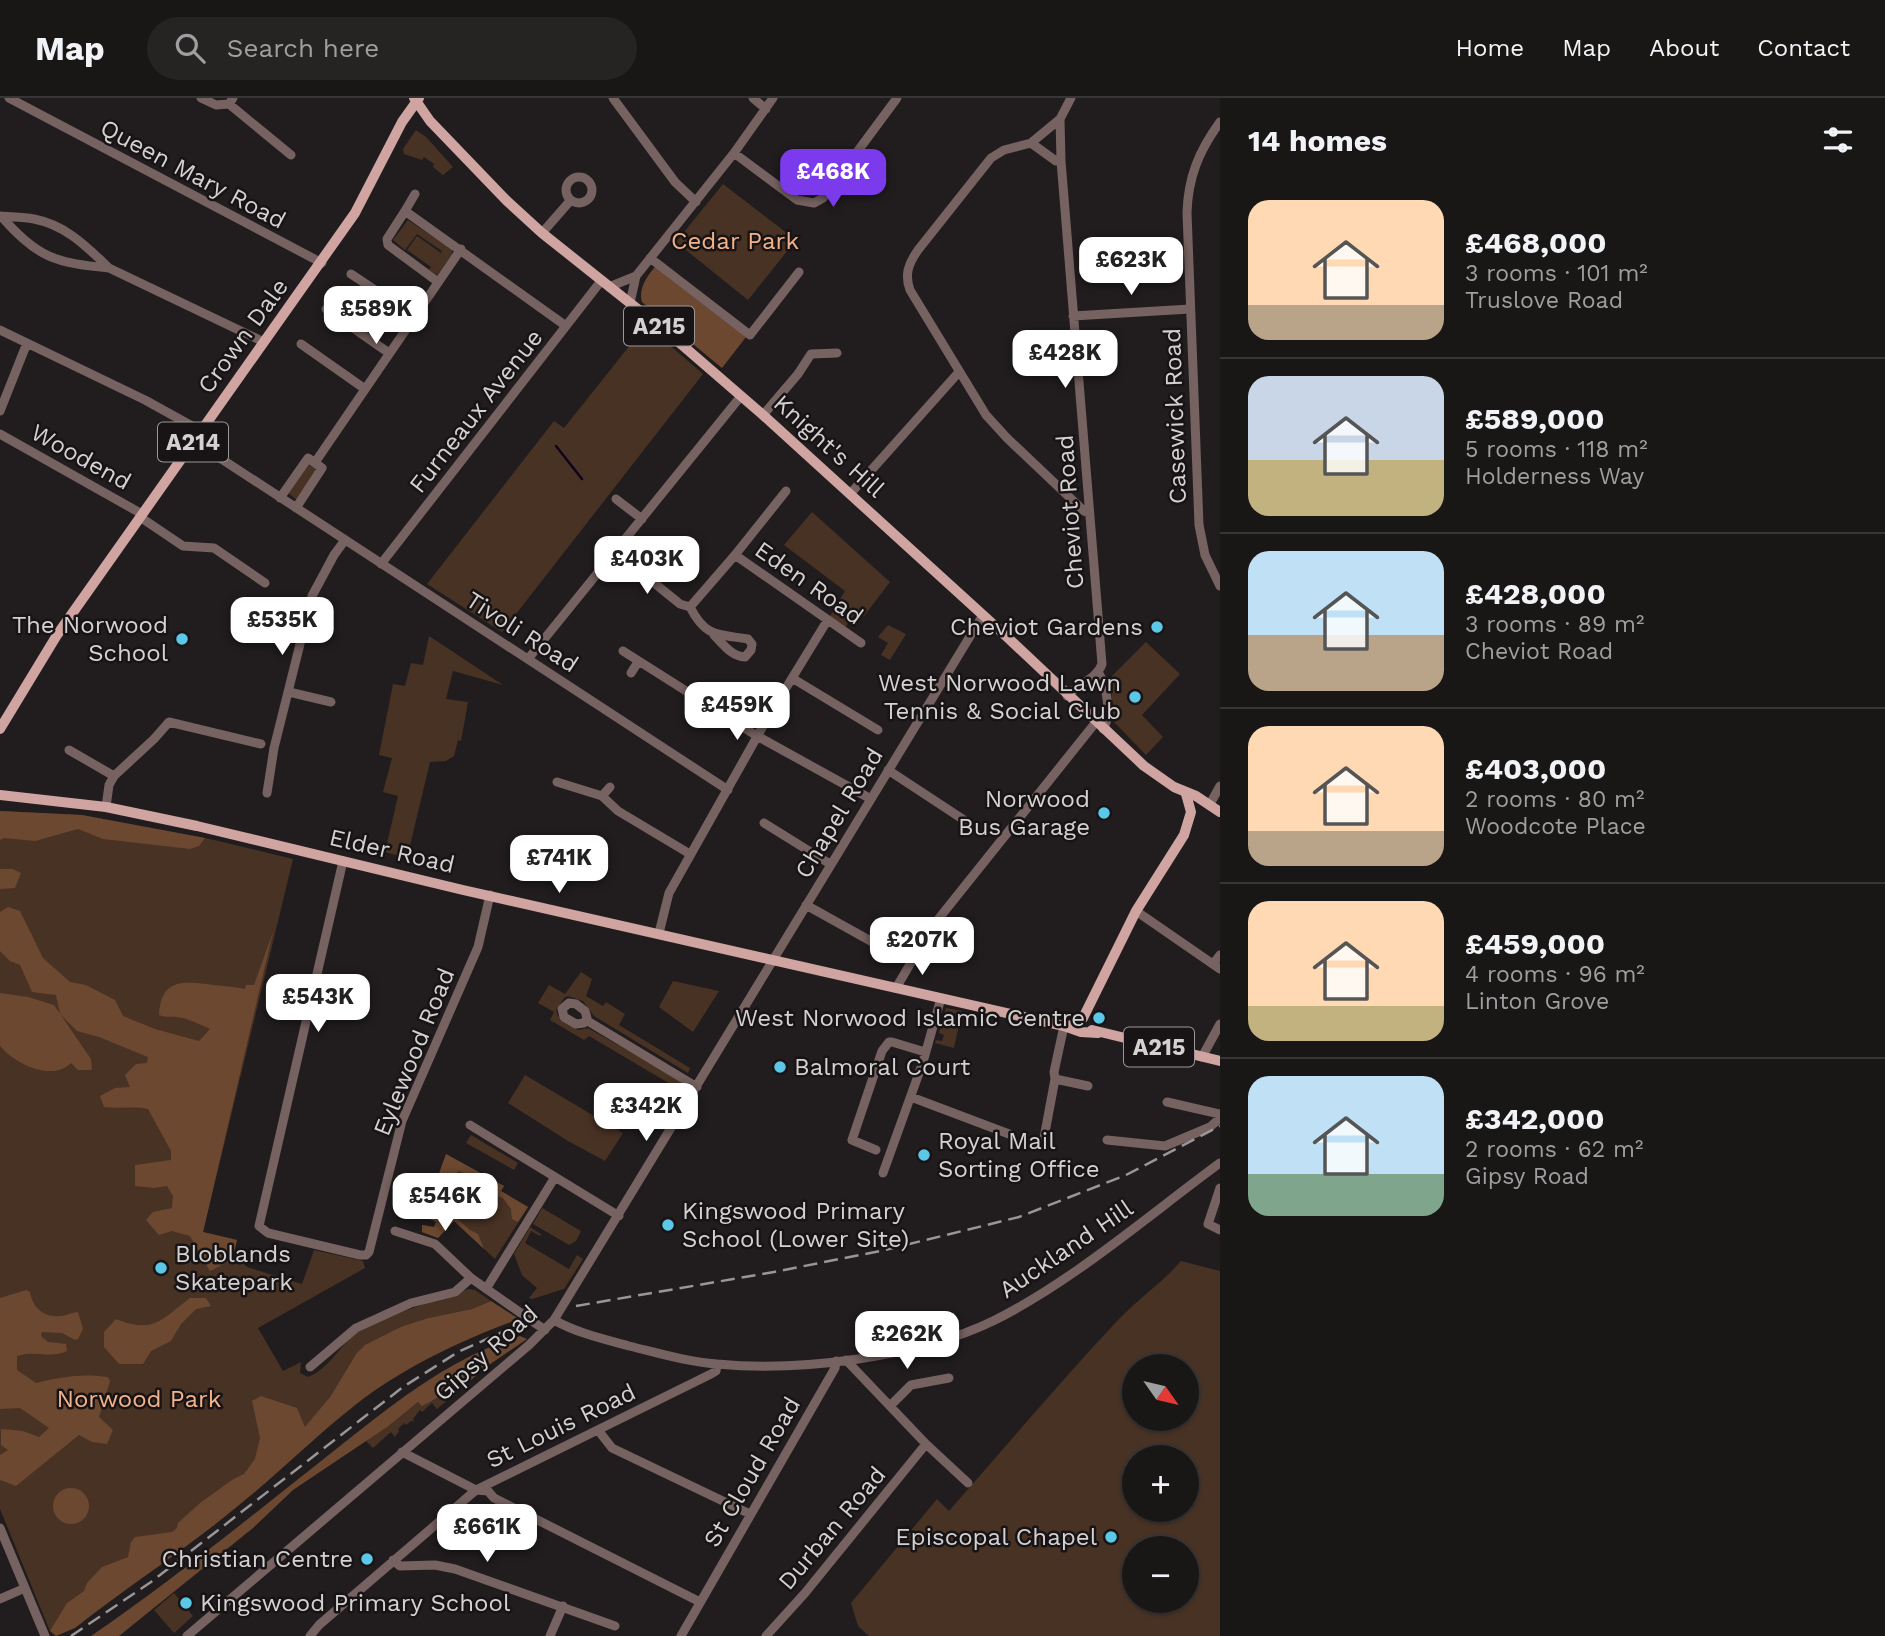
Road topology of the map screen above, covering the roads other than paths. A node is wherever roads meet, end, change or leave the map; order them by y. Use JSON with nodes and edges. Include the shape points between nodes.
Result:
{"nodes":[{"id":1,"x":9,"y":98,"type":"edge"},
{"id":2,"x":201,"y":98,"type":"edge"},
{"id":3,"x":613,"y":98,"type":"edge"},
{"id":4,"x":753,"y":98,"type":"edge"},
{"id":5,"x":773,"y":98,"type":"edge"},
{"id":6,"x":897,"y":98,"type":"edge"},
{"id":7,"x":1071,"y":98,"type":"edge"},
{"id":8,"x":416,"y":99,"type":"edge"},
{"id":9,"x":231,"y":101,"type":"edge"},
{"id":10,"x":766,"y":109,"type":"junction"},
{"id":11,"x":1060,"y":119,"type":"junction"},
{"id":12,"x":1220,"y":122,"type":"edge"},
{"id":13,"x":1031,"y":144,"type":"junction"},
{"id":14,"x":734,"y":153,"type":"junction"},
{"id":15,"x":291,"y":155,"type":"dead end"},
{"id":16,"x":1061,"y":161,"type":"junction"},
{"id":17,"x":415,"y":194,"type":"dead end"},
{"id":18,"x":570,"y":201,"type":"dead end"},
{"id":19,"x":696,"y":202,"type":"junction"},
{"id":20,"x":405,"y":211,"type":"junction"},
{"id":21,"x":0,"y":216,"type":"edge"},
{"id":22,"x":542,"y":233,"type":"junction"},
{"id":23,"x":461,"y":249,"type":"junction"},
{"id":24,"x":650,"y":258,"type":"junction"},
{"id":25,"x":322,"y":263,"type":"junction"},
{"id":26,"x":109,"y":268,"type":"junction"},
{"id":27,"x":799,"y":272,"type":"dead end"},
{"id":28,"x":351,"y":274,"type":"dead end"},
{"id":29,"x":636,"y":276,"type":"junction"},
{"id":30,"x":438,"y":282,"type":"junction"},
{"id":31,"x":605,"y":284,"type":"junction"},
{"id":32,"x":630,"y":303,"type":"junction"},
{"id":33,"x":326,"y":309,"type":"dead end"},
{"id":34,"x":1190,"y":309,"type":"junction"},
{"id":35,"x":414,"y":316,"type":"junction"},
{"id":36,"x":1073,"y":316,"type":"junction"},
{"id":37,"x":566,"y":326,"type":"junction"},
{"id":38,"x":0,"y":330,"type":"edge"},
{"id":39,"x":264,"y":342,"type":"junction"},
{"id":40,"x":27,"y":344,"type":"junction"},
{"id":41,"x":301,"y":344,"type":"dead end"},
{"id":42,"x":389,"y":353,"type":"junction"},
{"id":43,"x":837,"y":353,"type":"dead end"},
{"id":44,"x":959,"y":372,"type":"junction"},
{"id":45,"x":365,"y":389,"type":"junction"},
{"id":46,"x":741,"y":396,"type":"junction"},
{"id":47,"x":0,"y":411,"type":"edge"},
{"id":48,"x":763,"y":415,"type":"junction"},
{"id":49,"x":0,"y":435,"type":"edge"},
{"id":50,"x":198,"y":436,"type":"junction"},
{"id":51,"x":316,"y":461,"type":"junction"},
{"id":52,"x":786,"y":491,"type":"dead end"},
{"id":53,"x":850,"y":494,"type":"junction"},
{"id":54,"x":280,"y":498,"type":"junction"},
{"id":55,"x":616,"y":499,"type":"dead end"},
{"id":56,"x":296,"y":508,"type":"junction"},
{"id":57,"x":1089,"y":513,"type":"junction"},
{"id":58,"x":141,"y":516,"type":"junction"},
{"id":59,"x":642,"y":519,"type":"junction"},
{"id":60,"x":345,"y":540,"type":"junction"},
{"id":61,"x":615,"y":552,"type":"junction"},
{"id":62,"x":735,"y":555,"type":"junction"},
{"id":63,"x":381,"y":564,"type":"junction"},
{"id":64,"x":265,"y":583,"type":"dead end"},
{"id":65,"x":1220,"y":586,"type":"edge"},
{"id":66,"x":690,"y":607,"type":"junction"},
{"id":67,"x":983,"y":615,"type":"junction"},
{"id":68,"x":827,"y":621,"type":"junction"},
{"id":69,"x":714,"y":635,"type":"dead end"},
{"id":70,"x":861,"y":643,"type":"dead end"},
{"id":71,"x":623,"y":652,"type":"dead end"},
{"id":72,"x":528,"y":659,"type":"junction"},
{"id":73,"x":638,"y":662,"type":"junction"},
{"id":74,"x":1098,"y":672,"type":"junction"},
{"id":75,"x":631,"y":673,"type":"dead end"},
{"id":76,"x":792,"y":678,"type":"junction"},
{"id":77,"x":289,"y":692,"type":"junction"},
{"id":78,"x":1067,"y":696,"type":"junction"},
{"id":79,"x":331,"y":702,"type":"dead end"},
{"id":80,"x":1100,"y":725,"type":"junction"},
{"id":81,"x":0,"y":729,"type":"edge"},
{"id":82,"x":878,"y":730,"type":"dead end"},
{"id":83,"x":757,"y":736,"type":"junction"},
{"id":84,"x":261,"y":744,"type":"dead end"},
{"id":85,"x":69,"y":750,"type":"dead end"},
{"id":86,"x":888,"y":770,"type":"junction"},
{"id":87,"x":114,"y":776,"type":"junction"},
{"id":88,"x":557,"y":782,"type":"dead end"},
{"id":89,"x":1220,"y":786,"type":"edge"},
{"id":90,"x":610,"y":787,"type":"dead end"},
{"id":91,"x":728,"y":790,"type":"junction"},
{"id":92,"x":267,"y":793,"type":"dead end"},
{"id":93,"x":1186,"y":793,"type":"junction"},
{"id":94,"x":0,"y":795,"type":"edge"},
{"id":95,"x":602,"y":796,"type":"junction"},
{"id":96,"x":871,"y":799,"type":"junction"},
{"id":97,"x":106,"y":807,"type":"junction"},
{"id":98,"x":1214,"y":808,"type":"edge"},
{"id":99,"x":964,"y":820,"type":"dead end"},
{"id":100,"x":1189,"y":822,"type":"junction"},
{"id":101,"x":764,"y":823,"type":"dead end"},
{"id":102,"x":690,"y":854,"type":"junction"},
{"id":103,"x":343,"y":861,"type":"junction"},
{"id":104,"x":830,"y":864,"type":"junction"},
{"id":105,"x":491,"y":895,"type":"junction"},
{"id":106,"x":806,"y":905,"type":"junction"},
{"id":107,"x":1136,"y":911,"type":"junction"},
{"id":108,"x":659,"y":933,"type":"junction"},
{"id":109,"x":876,"y":944,"type":"dead end"},
{"id":110,"x":1220,"y":955,"type":"edge"},
{"id":111,"x":773,"y":959,"type":"junction"},
{"id":112,"x":1217,"y":967,"type":"edge"},
{"id":113,"x":897,"y":988,"type":"junction"},
{"id":114,"x":941,"y":998,"type":"junction"},
{"id":115,"x":1087,"y":1012,"type":"junction"},
{"id":116,"x":586,"y":1020,"type":"dead end"},
{"id":117,"x":1220,"y":1024,"type":"edge"},
{"id":118,"x":1064,"y":1026,"type":"junction"},
{"id":119,"x":1098,"y":1033,"type":"junction"},
{"id":120,"x":925,"y":1052,"type":"junction"},
{"id":121,"x":1202,"y":1057,"type":"junction"},
{"id":122,"x":1220,"y":1061,"type":"edge"},
{"id":123,"x":1055,"y":1079,"type":"junction"},
{"id":124,"x":1087,"y":1086,"type":"dead end"},
{"id":125,"x":697,"y":1087,"type":"junction"},
{"id":126,"x":911,"y":1097,"type":"junction"},
{"id":127,"x":1167,"y":1102,"type":"dead end"},
{"id":128,"x":1220,"y":1116,"type":"edge"},
{"id":129,"x":470,"y":1125,"type":"dead end"},
{"id":130,"x":1009,"y":1134,"type":"dead end"},
{"id":131,"x":1044,"y":1138,"type":"dead end"},
{"id":132,"x":1107,"y":1140,"type":"dead end"},
{"id":133,"x":876,"y":1150,"type":"dead end"},
{"id":134,"x":1220,"y":1163,"type":"edge"},
{"id":135,"x":883,"y":1173,"type":"dead end"},
{"id":136,"x":555,"y":1177,"type":"junction"},
{"id":137,"x":1220,"y":1188,"type":"edge"},
{"id":138,"x":619,"y":1216,"type":"junction"},
{"id":139,"x":1220,"y":1230,"type":"edge"},
{"id":140,"x":395,"y":1231,"type":"dead end"},
{"id":141,"x":471,"y":1278,"type":"junction"},
{"id":142,"x":486,"y":1289,"type":"junction"},
{"id":143,"x":554,"y":1320,"type":"junction"},
{"id":144,"x":545,"y":1330,"type":"junction"},
{"id":145,"x":841,"y":1361,"type":"junction"},
{"id":146,"x":718,"y":1364,"type":"junction"},
{"id":147,"x":310,"y":1367,"type":"dead end"},
{"id":148,"x":949,"y":1378,"type":"dead end"},
{"id":149,"x":891,"y":1406,"type":"junction"},
{"id":150,"x":598,"y":1430,"type":"junction"},
{"id":151,"x":926,"y":1444,"type":"junction"},
{"id":152,"x":402,"y":1452,"type":"junction"},
{"id":153,"x":968,"y":1483,"type":"dead end"},
{"id":154,"x":476,"y":1490,"type":"junction"},
{"id":155,"x":750,"y":1514,"type":"junction"},
{"id":156,"x":0,"y":1528,"type":"edge"},
{"id":157,"x":393,"y":1560,"type":"junction"},
{"id":158,"x":25,"y":1588,"type":"junction"},
{"id":159,"x":0,"y":1599,"type":"edge"},
{"id":160,"x":700,"y":1602,"type":"junction"},
{"id":161,"x":563,"y":1606,"type":"junction"},
{"id":162,"x":615,"y":1626,"type":"dead end"},
{"id":163,"x":45,"y":1636,"type":"edge"},
{"id":164,"x":187,"y":1636,"type":"edge"},
{"id":165,"x":310,"y":1636,"type":"edge"},
{"id":166,"x":550,"y":1636,"type":"edge"},
{"id":167,"x":681,"y":1636,"type":"edge"},
{"id":168,"x":766,"y":1636,"type":"edge"}],
"edges":[{"from":1,"to":25,"type":"street","name":"Queen Mary Road"},
{"from":2,"to":9,"type":"street","via":[[216,105]]},
{"from":3,"to":19,"type":"street"},
{"from":4,"to":10,"type":"street"},
{"from":5,"to":10,"type":"street"},
{"from":6,"to":14,"type":"street","via":[[823,198],[814,203],[797,200]]},
{"from":7,"to":11,"type":"street","name":"Cheviot Road"},
{"from":8,"to":22,"type":"main road","name":"Knight's Hill","number":"A215","via":[[445,136]]},
{"from":8,"to":25,"type":"main road","name":"Crown Dale","number":"A214","via":[[363,201]]},
{"from":9,"to":15,"type":"street"},
{"from":10,"to":14,"type":"street"},
{"from":11,"to":13,"type":"street"},
{"from":11,"to":16,"type":"street","name":"Cheviot Road"},
{"from":12,"to":34,"type":"street","name":"Casewick Road","via":[[1197,157],[1189,184]]},
{"from":13,"to":16,"type":"street"},
{"from":13,"to":44,"type":"street","via":[[991,158],[907,270],[910,290]]},
{"from":14,"to":19,"type":"street"},
{"from":16,"to":36,"type":"street","name":"Cheviot Road"},
{"from":17,"to":20,"type":"street"},
{"from":18,"to":22,"type":"street"},
{"from":19,"to":24,"type":"street"},
{"from":20,"to":23,"type":"street"},
{"from":20,"to":30,"type":"street","via":[[387,239],[388,245]]},
{"from":21,"to":26,"type":"street","via":[[37,219],[54,226],[84,244]]},
{"from":21,"to":26,"type":"street","via":[[41,254],[61,262]]},
{"from":22,"to":31,"type":"main road","name":"Knight's Hill","number":"A215"},
{"from":23,"to":30,"type":"street"},
{"from":23,"to":37,"type":"street"},
{"from":24,"to":27,"type":"street","via":[[750,335]]},
{"from":24,"to":29,"type":"street"},
{"from":25,"to":39,"type":"main road","name":"Crown Dale","number":"A214"},
{"from":26,"to":39,"type":"street"},
{"from":28,"to":35,"type":"street"},
{"from":29,"to":31,"type":"street"},
{"from":29,"to":32,"type":"street"},
{"from":30,"to":35,"type":"street"},
{"from":31,"to":32,"type":"main road","name":"Knight's Hill","number":"A215"},
{"from":31,"to":37,"type":"street","name":"Furneaux Avenue"},
{"from":32,"to":46,"type":"main road","name":"Knight's Hill","number":"A215"},
{"from":33,"to":42,"type":"street"},
{"from":34,"to":36,"type":"street"},
{"from":34,"to":65,"type":"street","name":"Casewick Road","via":[[1199,526],[1205,555]]},
{"from":35,"to":42,"type":"street"},
{"from":36,"to":57,"type":"street","name":"Cheviot Road"},
{"from":37,"to":63,"type":"street","name":"Furneaux Avenue"},
{"from":38,"to":40,"type":"street","name":"Tivoli Road"},
{"from":39,"to":50,"type":"main road","name":"Crown Dale","number":"A214"},
{"from":40,"to":47,"type":"street"},
{"from":40,"to":50,"type":"street","name":"Tivoli Road","via":[[145,400]]},
{"from":41,"to":45,"type":"street"},
{"from":42,"to":45,"type":"street"},
{"from":43,"to":48,"type":"street","via":[[811,354]]},
{"from":44,"to":53,"type":"street"},
{"from":44,"to":57,"type":"street","via":[[994,425]]},
{"from":45,"to":51,"type":"street"},
{"from":46,"to":48,"type":"main road","name":"Knight's Hill","number":"A215"},
{"from":46,"to":59,"type":"street"},
{"from":48,"to":53,"type":"main road","name":"Knight's Hill","number":"A215"},
{"from":49,"to":58,"type":"street","name":"Woodend"},
{"from":50,"to":54,"type":"street","name":"Tivoli Road"},
{"from":50,"to":58,"type":"main road","name":"Crown Dale","number":"A214"},
{"from":51,"to":54,"type":"street","via":[[307,458]]},
{"from":51,"to":56,"type":"street","via":[[322,468]]},
{"from":52,"to":62,"type":"street"},
{"from":53,"to":67,"type":"main road","name":"Knight's Hill","number":"A215"},
{"from":54,"to":56,"type":"street","name":"Tivoli Road"},
{"from":55,"to":59,"type":"street"},
{"from":56,"to":60,"type":"street","name":"Tivoli Road"},
{"from":57,"to":74,"type":"street","name":"Cheviot Road","via":[[1102,664]]},
{"from":58,"to":64,"type":"street","name":"Woodend","via":[[183,546],[214,548]]},
{"from":58,"to":81,"type":"main road","name":"Crown Dale","number":"A214","via":[[57,635]]},
{"from":59,"to":61,"type":"street"},
{"from":60,"to":63,"type":"street","name":"Tivoli Road"},
{"from":60,"to":77,"type":"street","via":[[312,596]]},
{"from":61,"to":66,"type":"street"},
{"from":61,"to":72,"type":"street"},
{"from":62,"to":66,"type":"street"},
{"from":62,"to":68,"type":"street","name":"Eden Road"},
{"from":63,"to":72,"type":"street","name":"Tivoli Road"},
{"from":66,"to":69,"type":"street","via":[[696,620]]},
{"from":67,"to":78,"type":"main road","name":"Knight's Hill","number":"A215"},
{"from":67,"to":86,"type":"street","name":"Chapel Road"},
{"from":68,"to":70,"type":"street","name":"Eden Road"},
{"from":68,"to":76,"type":"street"},
{"from":71,"to":73,"type":"street"},
{"from":72,"to":91,"type":"street","name":"Tivoli Road"},
{"from":73,"to":75,"type":"street"},
{"from":73,"to":83,"type":"street"},
{"from":74,"to":78,"type":"street"},
{"from":74,"to":80,"type":"street","name":"Cheviot Road","via":[[1104,683],[1108,721]]},
{"from":76,"to":82,"type":"street"},
{"from":76,"to":83,"type":"street"},
{"from":77,"to":79,"type":"street"},
{"from":77,"to":92,"type":"street"},
{"from":78,"to":80,"type":"main road","name":"Knight's Hill","number":"A215"},
{"from":80,"to":93,"type":"main road","name":"Knight's Hill","number":"A215","via":[[1150,771]]},
{"from":80,"to":113,"type":"street","via":[[932,927]]},
{"from":83,"to":91,"type":"street"},
{"from":83,"to":96,"type":"street"},
{"from":84,"to":87,"type":"street","via":[[169,722]]},
{"from":85,"to":87,"type":"street"},
{"from":86,"to":96,"type":"street","name":"Chapel Road"},
{"from":86,"to":99,"type":"street"},
{"from":87,"to":97,"type":"street"},
{"from":88,"to":95,"type":"street"},
{"from":89,"to":98,"type":"street"},
{"from":90,"to":95,"type":"street"},
{"from":91,"to":102,"type":"street"},
{"from":93,"to":98,"type":"main road","name":"Knight's Hill","number":"A215"},
{"from":93,"to":100,"type":"main road","via":[[1191,806]]},
{"from":94,"to":97,"type":"main road","name":"Elder Road"},
{"from":95,"to":102,"type":"street","via":[[618,811]]},
{"from":96,"to":104,"type":"street","name":"Chapel Road"},
{"from":97,"to":103,"type":"main road","name":"Elder Road"},
{"from":98,"to":100,"type":"main road","via":[[1201,811]]},
{"from":100,"to":107,"type":"main road"},
{"from":101,"to":104,"type":"street"},
{"from":102,"to":108,"type":"street","via":[[669,893]]},
{"from":103,"to":105,"type":"main road","name":"Elder Road"},
{"from":103,"to":105,"type":"street","name":"Eylewood Road","via":[[259,1216],[259,1228],[279,1236],[366,1255],[402,1121],[474,957]]},
{"from":104,"to":106,"type":"street","name":"Chapel Road"},
{"from":105,"to":108,"type":"main road","name":"Elder Road"},
{"from":106,"to":109,"type":"street"},
{"from":106,"to":111,"type":"street","name":"Chapel Road"},
{"from":107,"to":112,"type":"street"},
{"from":107,"to":115,"type":"main road"},
{"from":108,"to":111,"type":"main road","name":"Elder Road"},
{"from":110,"to":112,"type":"street"},
{"from":111,"to":113,"type":"main road","name":"Elder Road"},
{"from":111,"to":125,"type":"street","name":"Gipsy Road"},
{"from":113,"to":114,"type":"main road","name":"Elder Road"},
{"from":114,"to":118,"type":"main road","name":"Elder Road"},
{"from":114,"to":120,"type":"street"},
{"from":115,"to":118,"type":"main road","via":[[1077,1024]]},
{"from":115,"to":119,"type":"main road","number":"A215","via":[[1087,1024]]},
{"from":116,"to":125,"type":"street"},
{"from":117,"to":121,"type":"street"},
{"from":118,"to":119,"type":"main road","name":"Elder Road"},
{"from":118,"to":123,"type":"street"},
{"from":119,"to":121,"type":"main road","number":"A215"},
{"from":120,"to":126,"type":"street"},
{"from":120,"to":133,"type":"street","via":[[892,1042],[882,1051],[852,1140]]},
{"from":121,"to":122,"type":"main road","number":"A215"},
{"from":123,"to":124,"type":"street"},
{"from":123,"to":131,"type":"street"},
{"from":125,"to":138,"type":"street","name":"Gipsy Road"},
{"from":126,"to":130,"type":"street"},
{"from":126,"to":135,"type":"street"},
{"from":127,"to":128,"type":"street"},
{"from":128,"to":132,"type":"street","via":[[1210,1127],[1165,1146]]},
{"from":129,"to":136,"type":"street"},
{"from":134,"to":145,"type":"street","name":"Auckland Hill","via":[[1071,1273],[1002,1316],[914,1348]]},
{"from":136,"to":138,"type":"street"},
{"from":136,"to":142,"type":"street"},
{"from":137,"to":139,"type":"street","via":[[1208,1224]]},
{"from":138,"to":143,"type":"street","name":"Gipsy Road"},
{"from":140,"to":141,"type":"street","via":[[435,1244]]},
{"from":141,"to":142,"type":"street"},
{"from":141,"to":147,"type":"street","via":[[455,1292],[403,1306],[356,1328]]},
{"from":142,"to":144,"type":"street"},
{"from":143,"to":144,"type":"street","name":"Gipsy Road"},
{"from":143,"to":146,"type":"street","name":"Auckland Hill","via":[[613,1342]]},
{"from":144,"to":152,"type":"street","name":"Gipsy Road"},
{"from":145,"to":146,"type":"street","name":"Auckland Hill","via":[[796,1366]]},
{"from":145,"to":149,"type":"street"},
{"from":145,"to":155,"type":"street","name":"St Cloud Road"},
{"from":146,"to":150,"type":"street","name":"St Louis Road","via":[[711,1374]]},
{"from":148,"to":149,"type":"street","via":[[911,1385]]},
{"from":149,"to":151,"type":"street"},
{"from":150,"to":154,"type":"street","name":"St Louis Road"},
{"from":150,"to":155,"type":"street","via":[[612,1448]]},
{"from":151,"to":153,"type":"street"},
{"from":151,"to":168,"type":"street","name":"Durban Road"},
{"from":152,"to":154,"type":"street"},
{"from":152,"to":164,"type":"street","name":"Gipsy Road"},
{"from":154,"to":157,"type":"street","name":"St Louis Road"},
{"from":154,"to":160,"type":"street","via":[[488,1491],[512,1508]]},
{"from":155,"to":160,"type":"street","name":"St Cloud Road"},
{"from":156,"to":158,"type":"street"},
{"from":157,"to":161,"type":"street","via":[[401,1566],[455,1569]]},
{"from":157,"to":165,"type":"street","name":"St Louis Road"},
{"from":158,"to":159,"type":"street"},
{"from":158,"to":163,"type":"street"},
{"from":160,"to":167,"type":"street","name":"St Cloud Road"},
{"from":161,"to":162,"type":"street"},
{"from":161,"to":166,"type":"street"}]}
